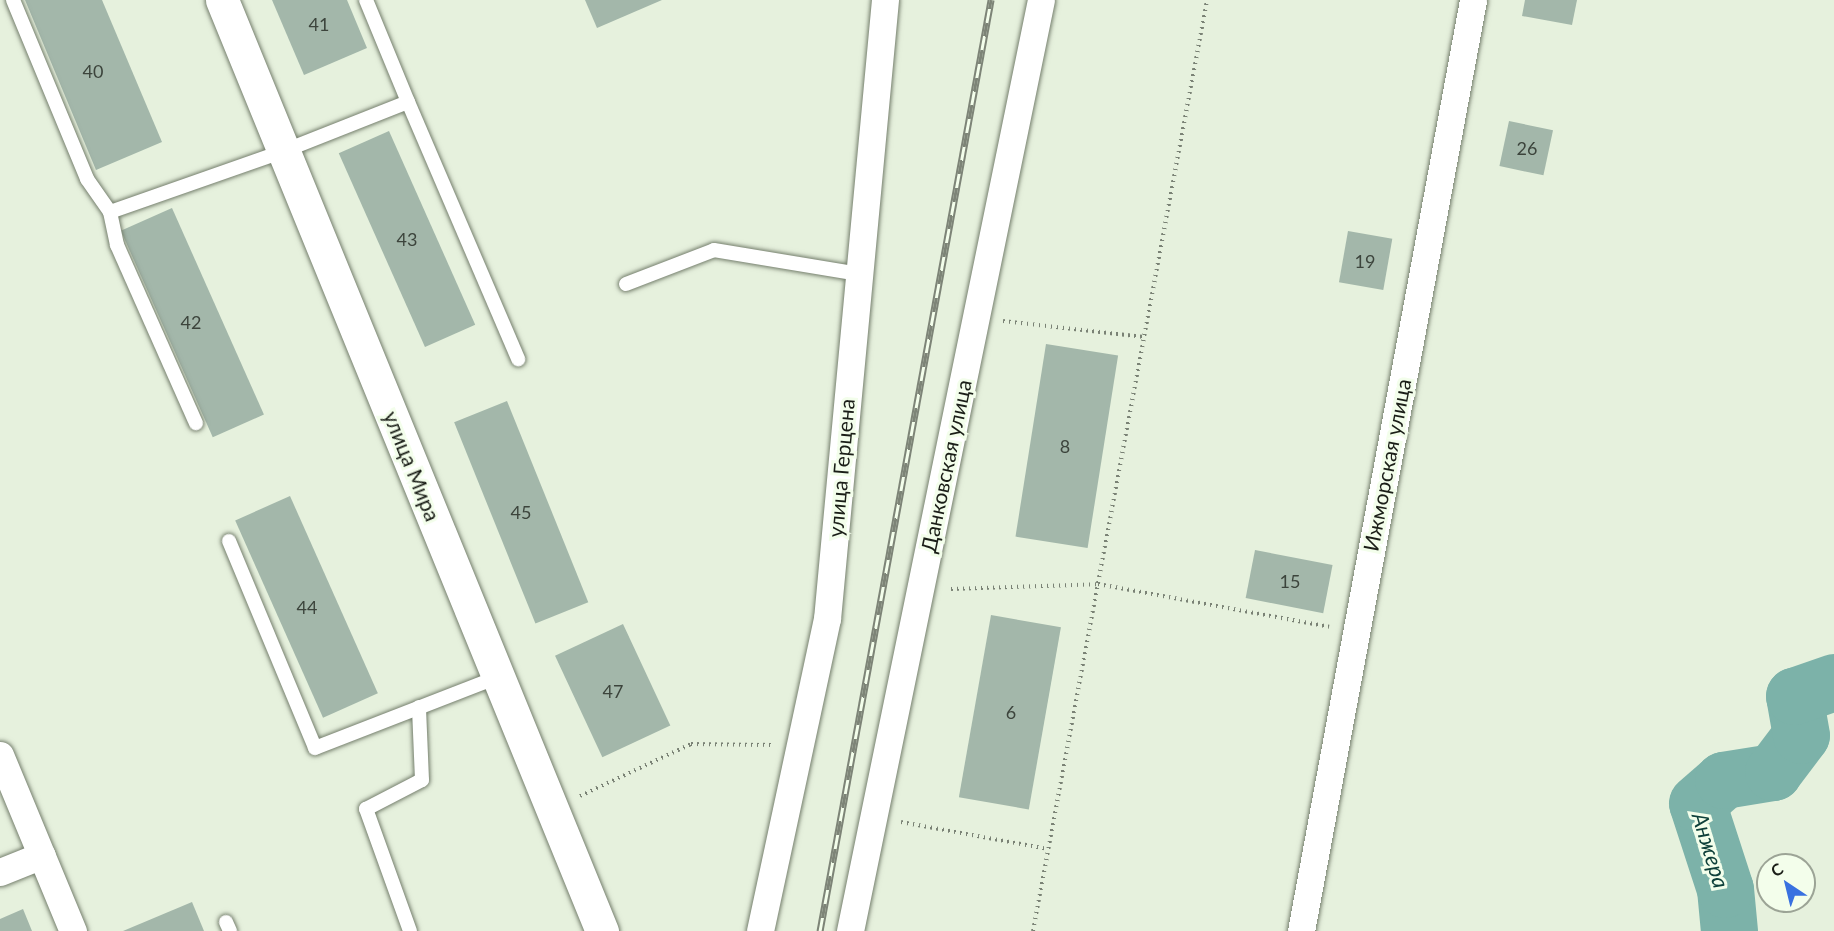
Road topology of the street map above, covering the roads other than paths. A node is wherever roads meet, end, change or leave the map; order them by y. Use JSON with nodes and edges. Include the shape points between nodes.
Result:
{"nodes":[{"id":1,"x":13,"y":0,"type":"edge"},
{"id":2,"x":222,"y":0,"type":"edge"},
{"id":3,"x":366,"y":0,"type":"edge"},
{"id":4,"x":885,"y":0,"type":"edge"},
{"id":5,"x":1041,"y":0,"type":"edge"},
{"id":6,"x":1473,"y":0,"type":"edge"},
{"id":7,"x":408,"y":102,"type":"junction"},
{"id":8,"x":284,"y":151,"type":"junction"},
{"id":9,"x":110,"y":212,"type":"junction"},
{"id":10,"x":859,"y":274,"type":"junction"},
{"id":11,"x":626,"y":284,"type":"dead end"},
{"id":12,"x":518,"y":359,"type":"dead end"},
{"id":13,"x":196,"y":423,"type":"dead end"},
{"id":14,"x":229,"y":541,"type":"dead end"},
{"id":15,"x":498,"y":677,"type":"junction"},
{"id":16,"x":419,"y":707,"type":"junction"},
{"id":17,"x":0,"y":755,"type":"edge"},
{"id":18,"x":42,"y":855,"type":"junction"},
{"id":19,"x":0,"y":873,"type":"edge"},
{"id":20,"x":73,"y":931,"type":"edge"},
{"id":21,"x":410,"y":931,"type":"edge"},
{"id":22,"x":602,"y":931,"type":"edge"},
{"id":23,"x":760,"y":931,"type":"edge"},
{"id":24,"x":850,"y":931,"type":"edge"},
{"id":25,"x":1301,"y":931,"type":"edge"}],
"edges":[{"from":1,"to":9,"type":"lane","via":[[87,179]]},
{"from":2,"to":8,"type":"main road","name":"улица Мира"},
{"from":3,"to":7,"type":"lane"},
{"from":4,"to":10,"type":"street","name":"улица Герцена"},
{"from":5,"to":24,"type":"street","name":"Данковская улица"},
{"from":6,"to":25,"type":"street","name":"Ижморская улица"},
{"from":7,"to":8,"type":"lane"},
{"from":7,"to":12,"type":"lane"},
{"from":8,"to":9,"type":"lane"},
{"from":8,"to":15,"type":"main road","name":"улица Мира"},
{"from":9,"to":13,"type":"lane","via":[[117,245]]},
{"from":10,"to":11,"type":"lane","via":[[714,250]]},
{"from":10,"to":23,"type":"street","name":"улица Герцена","via":[[827,619]]},
{"from":14,"to":16,"type":"lane","via":[[315,748]]},
{"from":15,"to":16,"type":"lane"},
{"from":15,"to":22,"type":"main road","name":"улица Мира"},
{"from":16,"to":21,"type":"lane","via":[[422,780],[366,809]]},
{"from":17,"to":18,"type":"street"},
{"from":18,"to":19,"type":"street"},
{"from":18,"to":20,"type":"street"}]}
